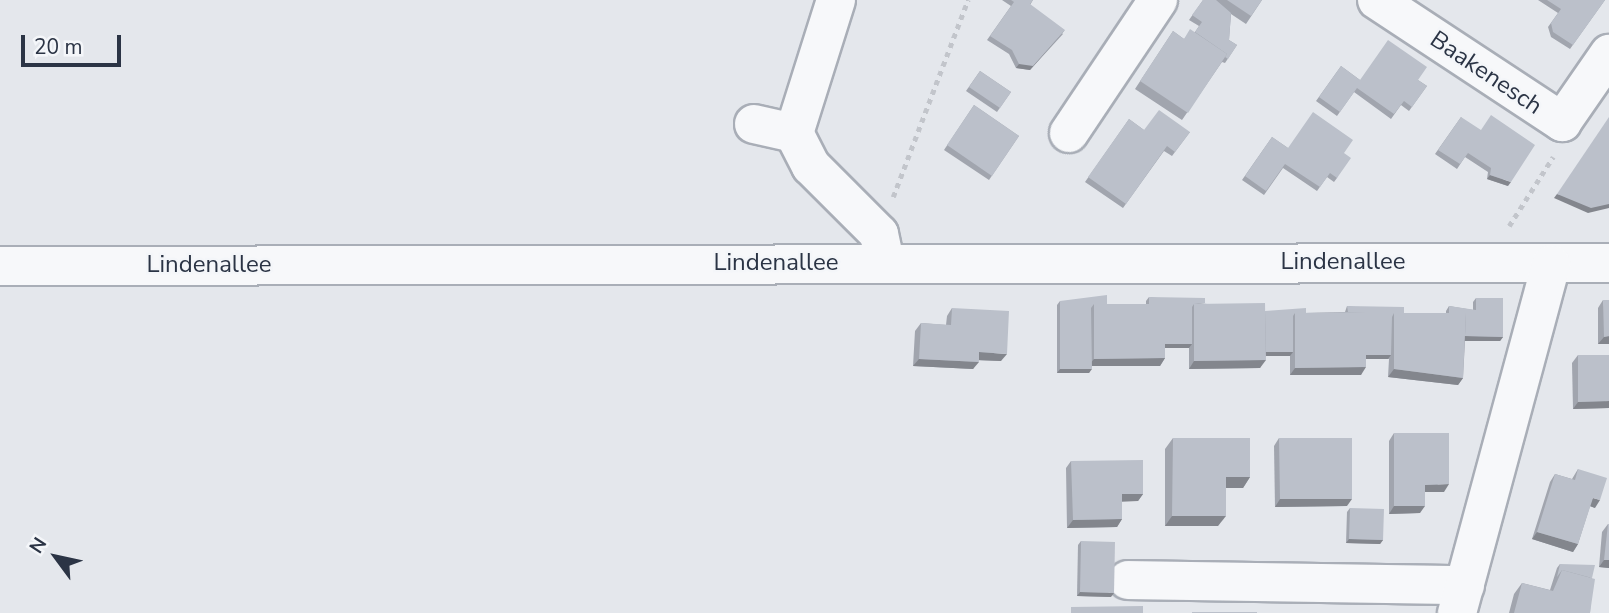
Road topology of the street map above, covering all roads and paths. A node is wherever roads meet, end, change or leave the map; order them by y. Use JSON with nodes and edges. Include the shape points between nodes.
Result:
{"nodes":[{"id":1,"x":836,"y":0,"type":"edge"},
{"id":2,"x":968,"y":0,"type":"edge"},
{"id":3,"x":1158,"y":0,"type":"edge"},
{"id":4,"x":1377,"y":0,"type":"edge"},
{"id":5,"x":1609,"y":54,"type":"edge"},
{"id":6,"x":1562,"y":122,"type":"junction"},
{"id":7,"x":754,"y":124,"type":"dead end"},
{"id":8,"x":794,"y":133,"type":"junction"},
{"id":9,"x":1069,"y":134,"type":"dead end"},
{"id":10,"x":882,"y":248,"type":"junction"},
{"id":11,"x":1491,"y":262,"type":"junction"},
{"id":12,"x":1609,"y":263,"type":"edge"},
{"id":13,"x":1551,"y":264,"type":"junction"},
{"id":14,"x":0,"y":266,"type":"edge"},
{"id":15,"x":1128,"y":580,"type":"dead end"},
{"id":16,"x":1461,"y":599,"type":"edge"}],
"edges":[{"from":1,"to":8,"type":"street"},
{"from":2,"to":10,"type":"path"},
{"from":3,"to":9,"type":"street"},
{"from":4,"to":6,"type":"street","name":"Baakenesch"},
{"from":5,"to":6,"type":"street","name":"Baakenesch"},
{"from":6,"to":11,"type":"path","via":[[1559,148]]},
{"from":7,"to":8,"type":"street"},
{"from":8,"to":10,"type":"street","via":[[811,166]]},
{"from":10,"to":11,"type":"street","name":"Lindenallee"},
{"from":10,"to":14,"type":"street","name":"Lindenallee"},
{"from":11,"to":13,"type":"street","name":"Lindenallee"},
{"from":12,"to":13,"type":"street","name":"Lindenallee"},
{"from":13,"to":16,"type":"street"},
{"from":15,"to":16,"type":"street"}]}
